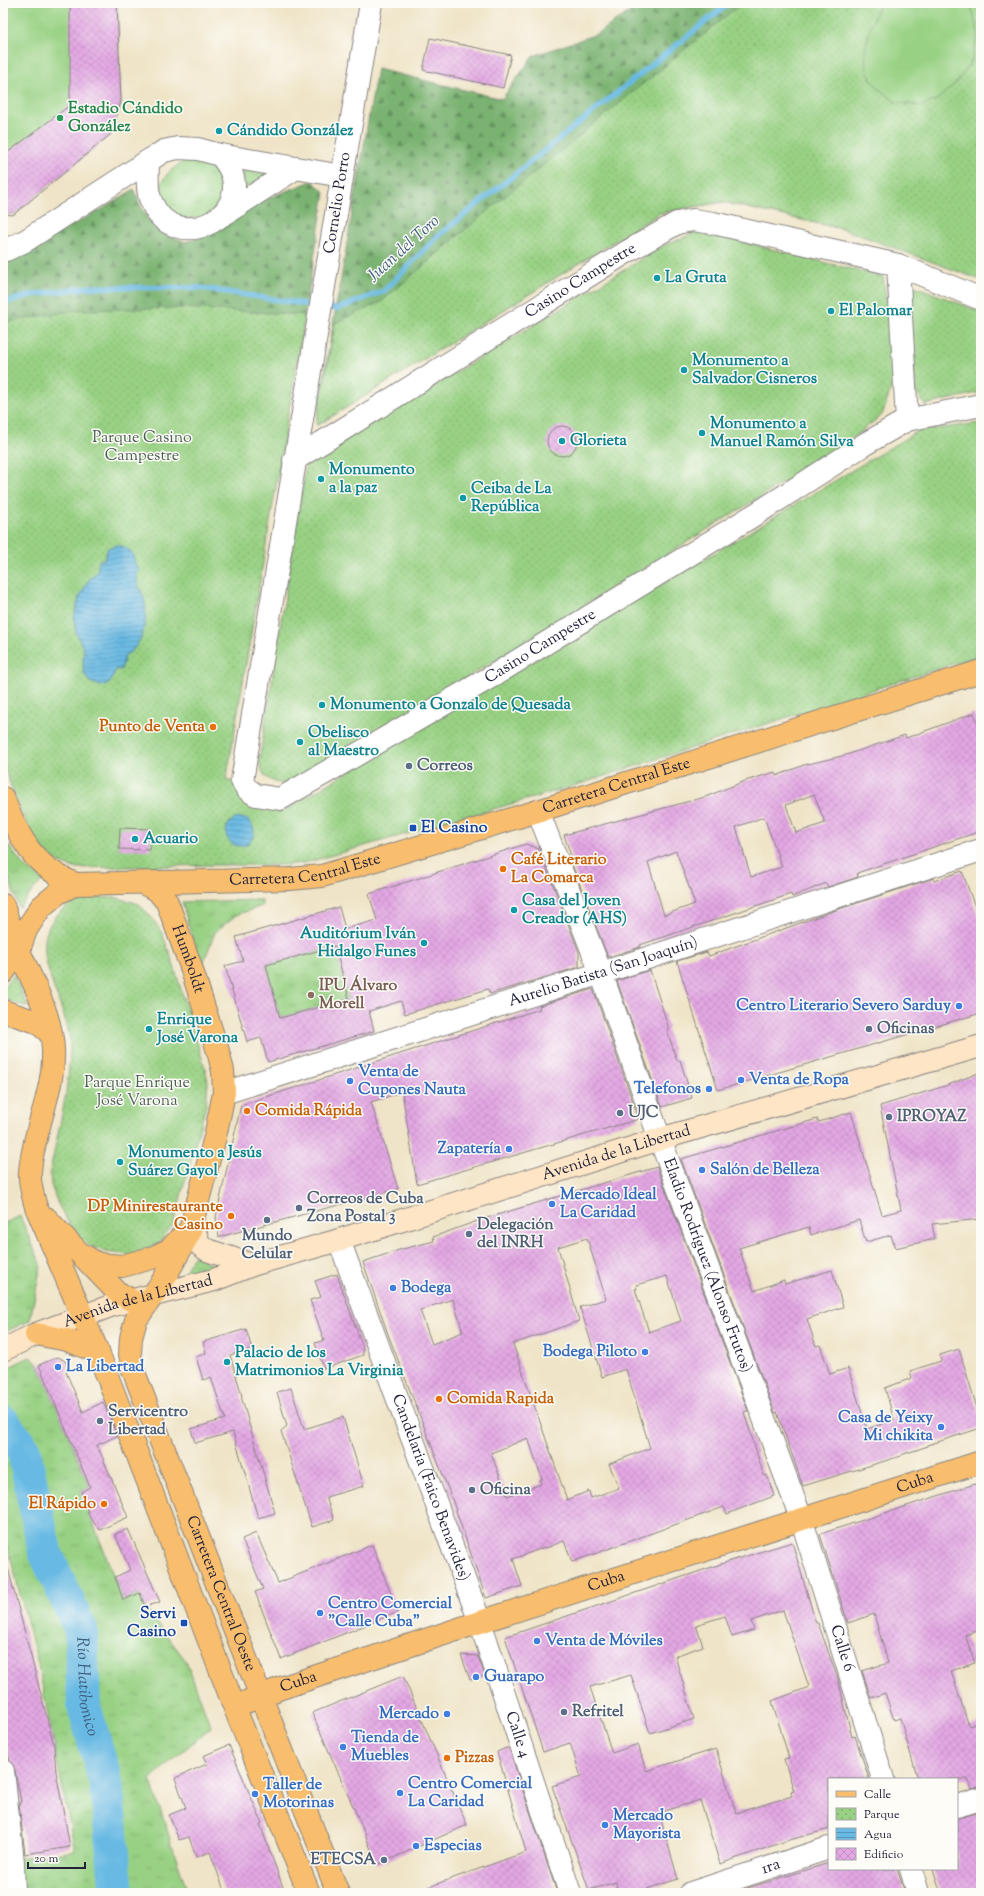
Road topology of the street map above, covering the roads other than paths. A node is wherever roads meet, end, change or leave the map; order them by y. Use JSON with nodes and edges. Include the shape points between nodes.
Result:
{"nodes":[{"id":1,"x":371,"y":3,"type":"edge"},
{"id":2,"x":220,"y":155,"type":"junction"},
{"id":3,"x":148,"y":161,"type":"junction"},
{"id":4,"x":296,"y":168,"type":"junction"},
{"id":5,"x":342,"y":176,"type":"junction"},
{"id":6,"x":218,"y":218,"type":"junction"},
{"id":7,"x":3,"y":249,"type":"edge"},
{"id":8,"x":898,"y":265,"type":"junction"},
{"id":9,"x":325,"y":284,"type":"joint"},
{"id":10,"x":981,"y":299,"type":"edge"},
{"id":11,"x":981,"y":405,"type":"edge"},
{"id":12,"x":907,"y":420,"type":"junction"},
{"id":13,"x":294,"y":460,"type":"junction"},
{"id":14,"x":981,"y":671,"type":"edge"},
{"id":15,"x":3,"y":798,"type":"edge"},
{"id":16,"x":538,"y":811,"type":"junction"},
{"id":17,"x":981,"y":850,"type":"edge"},
{"id":18,"x":142,"y":883,"type":"junction"},
{"id":19,"x":76,"y":884,"type":"junction"},
{"id":20,"x":3,"y":905,"type":"edge"},
{"id":21,"x":19,"y":950,"type":"junction"},
{"id":22,"x":3,"y":973,"type":"edge"},
{"id":23,"x":601,"y":973,"type":"junction"},
{"id":24,"x":3,"y":1011,"type":"edge"},
{"id":25,"x":50,"y":1033,"type":"junction"},
{"id":26,"x":981,"y":1046,"type":"edge"},
{"id":27,"x":224,"y":1093,"type":"junction"},
{"id":28,"x":660,"y":1139,"type":"junction"},
{"id":29,"x":36,"y":1207,"type":"junction"},
{"id":30,"x":192,"y":1225,"type":"junction"},
{"id":31,"x":339,"y":1240,"type":"junction"},
{"id":32,"x":78,"y":1253,"type":"junction"},
{"id":33,"x":252,"y":1265,"type":"junction"},
{"id":34,"x":152,"y":1296,"type":"junction"},
{"id":35,"x":131,"y":1300,"type":"junction"},
{"id":36,"x":82,"y":1315,"type":"junction"},
{"id":37,"x":30,"y":1337,"type":"junction"},
{"id":38,"x":3,"y":1350,"type":"edge"},
{"id":39,"x":98,"y":1352,"type":"junction"},
{"id":40,"x":981,"y":1462,"type":"edge"},
{"id":41,"x":801,"y":1518,"type":"junction"},
{"id":42,"x":480,"y":1622,"type":"junction"},
{"id":43,"x":295,"y":1684,"type":"junction"},
{"id":44,"x":260,"y":1697,"type":"junction"},
{"id":45,"x":234,"y":1706,"type":"junction"},
{"id":46,"x":273,"y":1726,"type":"junction"},
{"id":47,"x":3,"y":1771,"type":"edge"},
{"id":48,"x":883,"y":1778,"type":"edge"},
{"id":49,"x":981,"y":1799,"type":"edge"},
{"id":50,"x":958,"y":1806,"type":"edge"},
{"id":51,"x":828,"y":1848,"type":"edge"},
{"id":52,"x":8,"y":1861,"type":"edge"},
{"id":53,"x":911,"y":1870,"type":"edge"},
{"id":54,"x":14,"y":1893,"type":"edge"},
{"id":55,"x":309,"y":1893,"type":"edge"},
{"id":56,"x":338,"y":1893,"type":"edge"},
{"id":57,"x":570,"y":1893,"type":"edge"},
{"id":58,"x":691,"y":1893,"type":"edge"},
{"id":59,"x":918,"y":1893,"type":"edge"}],
"edges":[{"from":1,"to":5,"type":"street","name":"Cornelio Porro"},
{"from":2,"to":3,"type":"street","via":[[198,149],[178,148]]},
{"from":2,"to":4,"type":"street"},
{"from":2,"to":6,"type":"street","via":[[230,166],[234,179],[229,205]]},
{"from":3,"to":6,"type":"street","via":[[149,196],[155,210],[165,220],[178,227],[193,229]]},
{"from":3,"to":7,"type":"street","via":[[25,241]]},
{"from":4,"to":5,"type":"street"},
{"from":4,"to":6,"type":"street"},
{"from":5,"to":9,"type":"street","name":"Cornelio Porro"},
{"from":8,"to":10,"type":"street","name":"Casino Campestre"},
{"from":8,"to":12,"type":"street"},
{"from":8,"to":13,"type":"street","name":"Casino Campestre","via":[[713,223],[693,220],[677,223]]},
{"from":9,"to":13,"type":"street","name":"Casino Campestre"},
{"from":11,"to":12,"type":"street","name":"Casino Campestre"},
{"from":12,"to":13,"type":"street","name":"Casino Campestre","via":[[496,674],[280,799],[256,795],[247,789],[242,781]]},
{"from":14,"to":16,"type":"main road","name":"Carretera Central Este"},
{"from":15,"to":19,"type":"main road","via":[[17,831],[40,863],[60,877]]},
{"from":16,"to":18,"type":"main road","name":"Carretera Central Este","via":[[322,876]]},
{"from":16,"to":23,"type":"street","name":"Eladio Rodríguez (Alonso Frutos)"},
{"from":17,"to":23,"type":"street","name":"Aurelio Batista (San Joaquín)"},
{"from":18,"to":19,"type":"main road","name":"Carretera Central Este"},
{"from":18,"to":27,"type":"main road","name":"Humboldt","via":[[157,890],[166,902],[190,964],[218,1050],[223,1071]]},
{"from":19,"to":21,"type":"main road","name":"Carretera Central Este","via":[[58,893],[41,907],[26,930]]},
{"from":20,"to":21,"type":"main road"},
{"from":21,"to":22,"type":"main road","name":"Carretera Central Este"},
{"from":21,"to":25,"type":"main road","via":[[43,1006]]},
{"from":23,"to":27,"type":"street","name":"Aurelio Batista (San Joaquín)"},
{"from":23,"to":28,"type":"street","name":"Eladio Rodríguez (Alonso Frutos)"},
{"from":24,"to":25,"type":"main road","via":[[37,1022]]},
{"from":25,"to":29,"type":"main road","via":[[53,1048],[52,1074],[30,1173]]},
{"from":26,"to":28,"type":"main road","name":"Avenida de la Libertad"},
{"from":27,"to":30,"type":"main road","name":"Humboldt"},
{"from":28,"to":31,"type":"main road","name":"Avenida de la Libertad"},
{"from":28,"to":41,"type":"street","name":"Eladio Rodríguez (Alonso Frutos)"},
{"from":29,"to":32,"type":"main road"},
{"from":29,"to":36,"type":"main road"},
{"from":30,"to":32,"type":"main road","via":[[170,1250],[128,1265],[98,1264]]},
{"from":30,"to":33,"type":"main road","name":"Avenida de la Libertad","via":[[200,1245],[207,1250]]},
{"from":30,"to":34,"type":"main road","name":"Humboldt","via":[[177,1257]]},
{"from":31,"to":33,"type":"main road","name":"Avenida de la Libertad"},
{"from":31,"to":42,"type":"street","name":"Candelaria (Faico Benavides)"},
{"from":32,"to":35,"type":"main road","via":[[117,1292]]},
{"from":33,"to":34,"type":"main road","name":"Avenida de la Libertad","via":[[214,1280]]},
{"from":34,"to":35,"type":"main road","name":"Avenida de la Libertad"},
{"from":34,"to":44,"type":"main road","name":"Carretera Central Oeste","via":[[136,1320],[131,1338],[133,1370]]},
{"from":35,"to":36,"type":"main road","name":"Avenida de la Libertad"},
{"from":36,"to":37,"type":"main road","name":"Avenida de la Libertad"},
{"from":36,"to":39,"type":"main road","name":"Carretera Central Oeste"},
{"from":37,"to":38,"type":"main road","name":"Avenida de la Libertad"},
{"from":37,"to":39,"type":"main road","via":[[67,1340]]},
{"from":39,"to":45,"type":"main road","name":"Carretera Central Oeste"},
{"from":40,"to":41,"type":"main road","name":"Cuba"},
{"from":41,"to":42,"type":"main road","name":"Cuba"},
{"from":41,"to":48,"type":"street","name":"Calle 6"},
{"from":42,"to":43,"type":"main road","name":"Cuba"},
{"from":42,"to":57,"type":"street","name":"Calle 4"},
{"from":43,"to":44,"type":"main road","name":"Cuba"},
{"from":43,"to":46,"type":"main road","via":[[278,1705]]},
{"from":44,"to":45,"type":"main road","name":"Cuba"},
{"from":44,"to":46,"type":"main road","name":"Carretera Central Oeste"},
{"from":45,"to":55,"type":"main road"},
{"from":46,"to":56,"type":"main road","name":"Carretera Central Oeste"},
{"from":47,"to":52,"type":"street"},
{"from":49,"to":50,"type":"street"},
{"from":51,"to":58,"type":"street","name":"1ra"},
{"from":52,"to":54,"type":"street"},
{"from":53,"to":59,"type":"street"}]}
